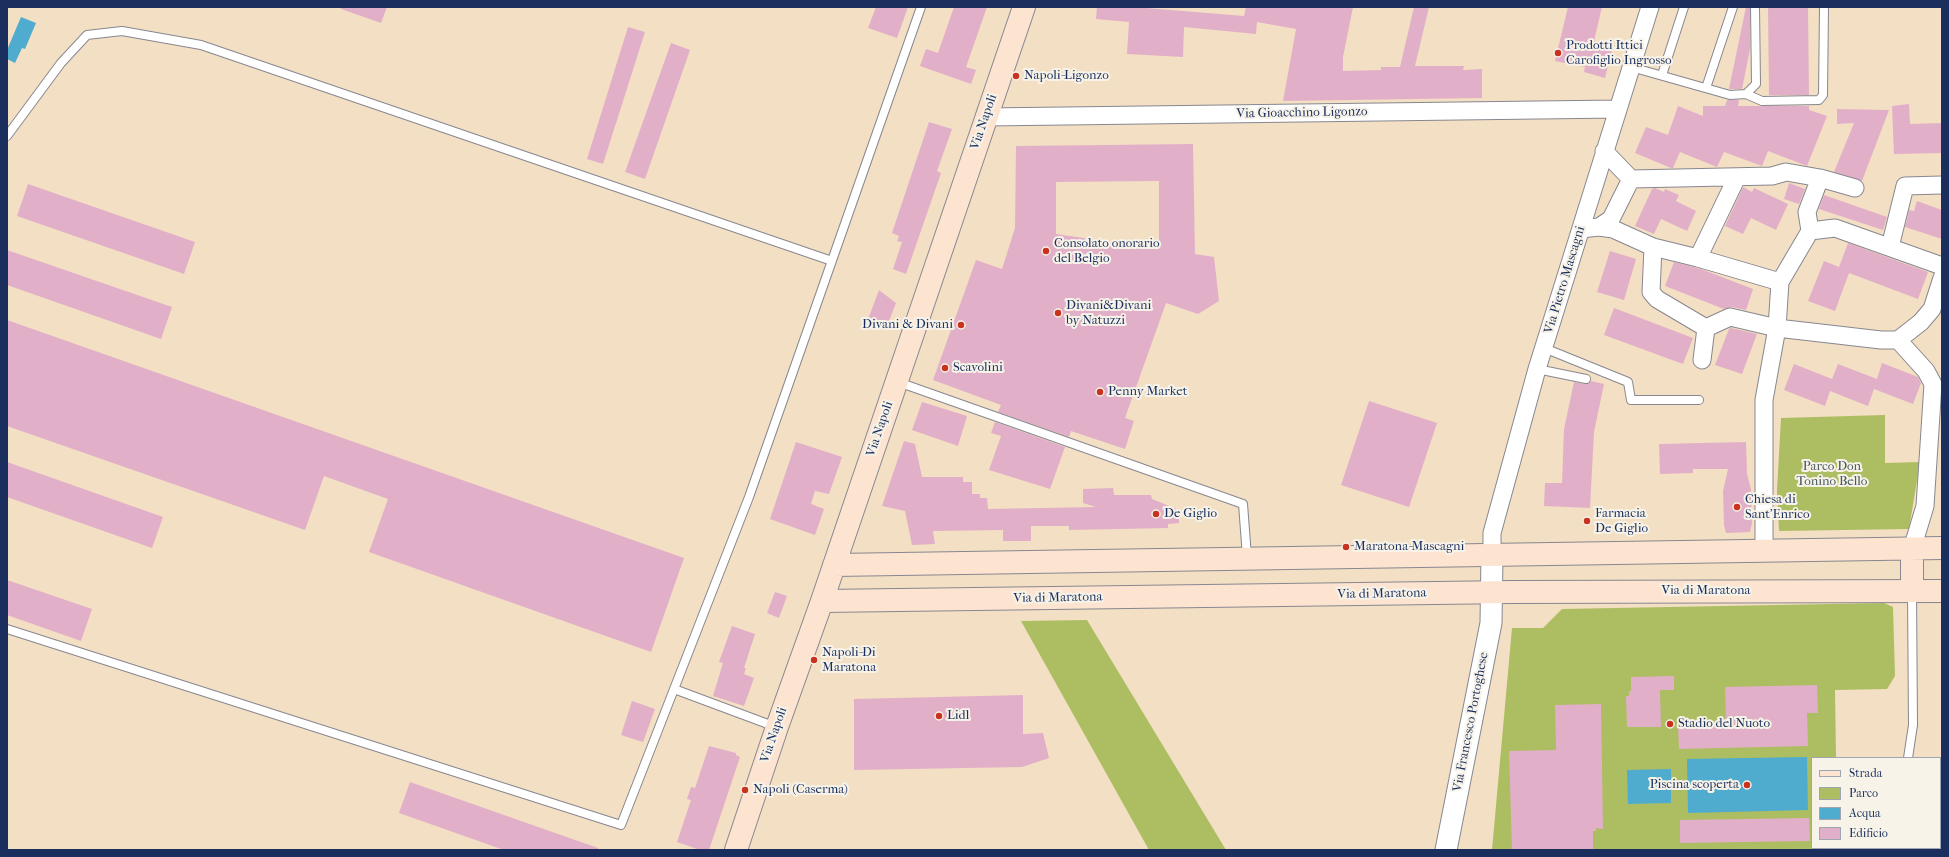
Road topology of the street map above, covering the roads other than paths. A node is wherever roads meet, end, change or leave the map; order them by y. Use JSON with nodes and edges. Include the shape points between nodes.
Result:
{"nodes":[{"id":1,"x":921,"y":7,"type":"edge"},
{"id":2,"x":1024,"y":7,"type":"edge"},
{"id":3,"x":1650,"y":7,"type":"edge"},
{"id":4,"x":1684,"y":7,"type":"edge"},
{"id":5,"x":1733,"y":7,"type":"edge"},
{"id":6,"x":1755,"y":7,"type":"edge"},
{"id":7,"x":1824,"y":7,"type":"edge"},
{"id":8,"x":1631,"y":67,"type":"junction"},
{"id":9,"x":1662,"y":75,"type":"junction"},
{"id":10,"x":1706,"y":88,"type":"junction"},
{"id":11,"x":1746,"y":94,"type":"junction"},
{"id":12,"x":1617,"y":109,"type":"junction"},
{"id":13,"x":986,"y":117,"type":"junction"},
{"id":14,"x":7,"y":136,"type":"edge"},
{"id":15,"x":1604,"y":151,"type":"junction"},
{"id":16,"x":1737,"y":178,"type":"junction"},
{"id":17,"x":1820,"y":178,"type":"junction"},
{"id":18,"x":1631,"y":179,"type":"junction"},
{"id":19,"x":1942,"y":185,"type":"edge"},
{"id":20,"x":1855,"y":188,"type":"dead end"},
{"id":21,"x":1599,"y":227,"type":"junction"},
{"id":22,"x":1581,"y":229,"type":"junction"},
{"id":23,"x":1810,"y":231,"type":"junction"},
{"id":24,"x":1653,"y":247,"type":"junction"},
{"id":25,"x":1890,"y":247,"type":"junction"},
{"id":26,"x":1698,"y":258,"type":"junction"},
{"id":27,"x":832,"y":261,"type":"junction"},
{"id":28,"x":1942,"y":266,"type":"edge"},
{"id":29,"x":1942,"y":278,"type":"edge"},
{"id":30,"x":1780,"y":282,"type":"junction"},
{"id":31,"x":1706,"y":328,"type":"junction"},
{"id":32,"x":1777,"y":328,"type":"junction"},
{"id":33,"x":1898,"y":340,"type":"junction"},
{"id":34,"x":1544,"y":348,"type":"junction"},
{"id":35,"x":1702,"y":360,"type":"dead end"},
{"id":36,"x":1537,"y":370,"type":"junction"},
{"id":37,"x":1586,"y":379,"type":"dead end"},
{"id":38,"x":896,"y":381,"type":"junction"},
{"id":39,"x":1699,"y":400,"type":"dead end"},
{"id":40,"x":1942,"y":548,"type":"edge"},
{"id":41,"x":1912,"y":549,"type":"junction"},
{"id":42,"x":1764,"y":552,"type":"junction"},
{"id":43,"x":1492,"y":555,"type":"junction"},
{"id":44,"x":1247,"y":560,"type":"junction"},
{"id":45,"x":834,"y":565,"type":"junction"},
{"id":46,"x":1912,"y":591,"type":"junction"},
{"id":47,"x":1942,"y":591,"type":"edge"},
{"id":48,"x":1491,"y":592,"type":"junction"},
{"id":49,"x":822,"y":601,"type":"junction"},
{"id":50,"x":7,"y":629,"type":"edge"},
{"id":51,"x":674,"y":689,"type":"junction"},
{"id":52,"x":777,"y":727,"type":"junction"},
{"id":53,"x":1908,"y":757,"type":"edge"},
{"id":54,"x":736,"y":850,"type":"edge"},
{"id":55,"x":1446,"y":850,"type":"edge"}],
"edges":[{"from":1,"to":27,"type":"lane"},
{"from":2,"to":13,"type":"main road","name":"Via Napoli"},
{"from":3,"to":8,"type":"street","name":"Via Pietro Mascagni"},
{"from":4,"to":9,"type":"lane"},
{"from":5,"to":10,"type":"lane"},
{"from":6,"to":11,"type":"lane","via":[[1756,84]]},
{"from":7,"to":11,"type":"lane","via":[[1824,95],[1819,100],[1762,101]]},
{"from":8,"to":9,"type":"lane"},
{"from":8,"to":12,"type":"street","name":"Via Pietro Mascagni"},
{"from":9,"to":10,"type":"lane"},
{"from":10,"to":11,"type":"lane","via":[[1730,95]]},
{"from":12,"to":13,"type":"street","name":"Via Gioacchino Ligonzo"},
{"from":12,"to":15,"type":"street","name":"Via Pietro Mascagni"},
{"from":13,"to":38,"type":"main road","name":"Via Napoli"},
{"from":14,"to":27,"type":"lane","via":[[61,63],[87,35],[122,31],[201,45]]},
{"from":15,"to":18,"type":"street"},
{"from":15,"to":22,"type":"street","name":"Via Pietro Mascagni"},
{"from":16,"to":17,"type":"street","via":[[1772,176],[1786,172]]},
{"from":16,"to":18,"type":"street"},
{"from":16,"to":26,"type":"street"},
{"from":17,"to":20,"type":"street"},
{"from":17,"to":23,"type":"street","via":[[1807,212]]},
{"from":18,"to":21,"type":"street","via":[[1611,219]]},
{"from":19,"to":25,"type":"street","via":[[1906,186]]},
{"from":21,"to":22,"type":"street"},
{"from":21,"to":24,"type":"street","via":[[1613,229]]},
{"from":22,"to":34,"type":"street","name":"Via Pietro Mascagni"},
{"from":23,"to":25,"type":"street","via":[[1835,228]]},
{"from":23,"to":30,"type":"street"},
{"from":24,"to":26,"type":"street"},
{"from":24,"to":31,"type":"street","via":[[1652,292],[1657,299]]},
{"from":25,"to":28,"type":"street"},
{"from":26,"to":30,"type":"street"},
{"from":27,"to":51,"type":"lane","via":[[748,497]]},
{"from":29,"to":33,"type":"street","via":[[1932,309],[1921,322]]},
{"from":30,"to":32,"type":"street"},
{"from":31,"to":32,"type":"street","via":[[1730,317]]},
{"from":31,"to":35,"type":"street"},
{"from":32,"to":33,"type":"street"},
{"from":32,"to":42,"type":"street","via":[[1764,400]]},
{"from":33,"to":41,"type":"street","via":[[1933,384],[1926,506]]},
{"from":34,"to":36,"type":"street","name":"Via Pietro Mascagni"},
{"from":34,"to":39,"type":"lane","via":[[1628,382],[1631,400]]},
{"from":36,"to":37,"type":"lane"},
{"from":36,"to":43,"type":"street","name":"Via Pietro Mascagni","via":[[1492,533]]},
{"from":38,"to":44,"type":"lane","via":[[1243,504]]},
{"from":38,"to":45,"type":"main road","name":"Via Napoli"},
{"from":40,"to":41,"type":"main road"},
{"from":41,"to":42,"type":"main road"},
{"from":41,"to":46,"type":"main road"},
{"from":42,"to":43,"type":"main road"},
{"from":43,"to":44,"type":"main road"},
{"from":43,"to":48,"type":"street","name":"Via Francesco Portoghese"},
{"from":44,"to":45,"type":"main road"},
{"from":45,"to":49,"type":"main road","name":"Via Napoli"},
{"from":46,"to":47,"type":"main road","name":"Via di Maratona"},
{"from":46,"to":48,"type":"main road","name":"Via di Maratona"},
{"from":46,"to":53,"type":"lane","via":[[1913,725]]},
{"from":48,"to":49,"type":"main road","name":"Via di Maratona"},
{"from":48,"to":55,"type":"street","name":"Via Francesco Portoghese","via":[[1489,635]]},
{"from":49,"to":52,"type":"main road","name":"Via Napoli"},
{"from":50,"to":51,"type":"lane","via":[[621,825]]},
{"from":51,"to":52,"type":"lane"},
{"from":52,"to":54,"type":"main road","name":"Via Napoli"}]}
